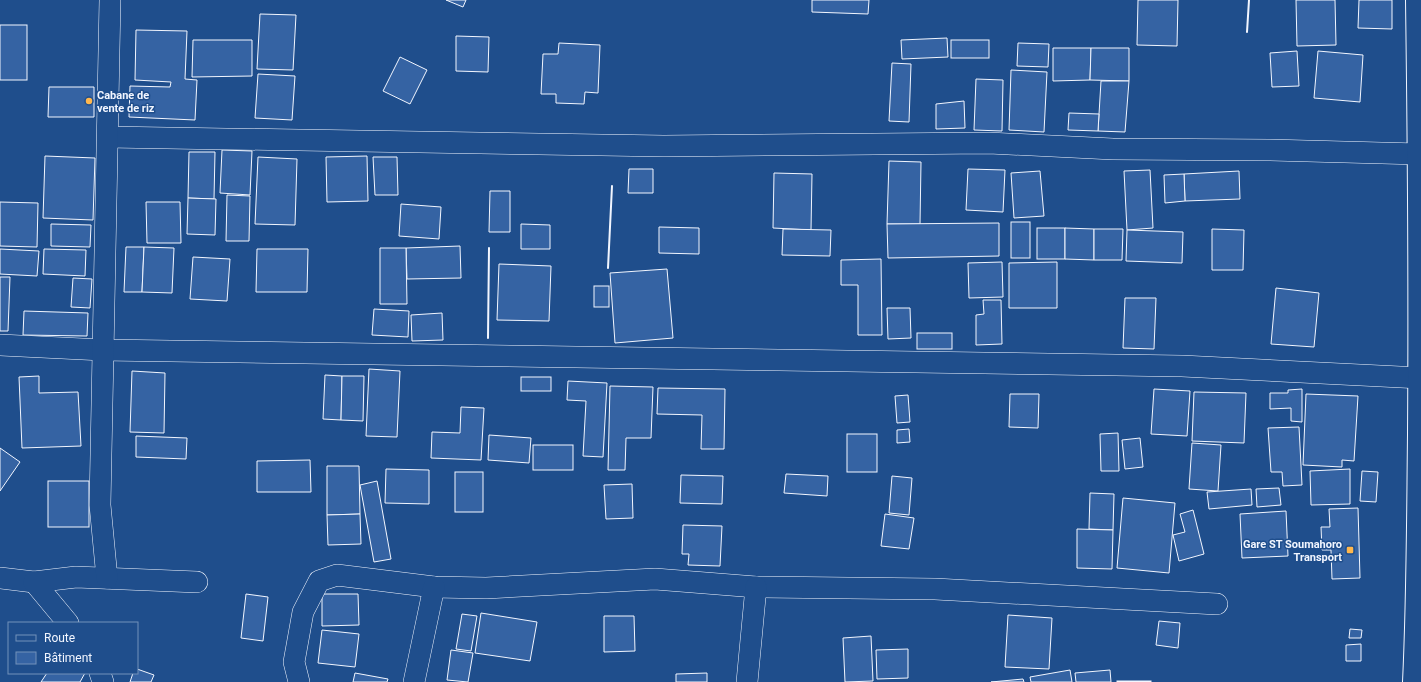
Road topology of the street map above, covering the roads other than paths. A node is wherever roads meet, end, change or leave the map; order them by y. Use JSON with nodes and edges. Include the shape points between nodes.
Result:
{"nodes":[{"id":1,"x":110,"y":0,"type":"edge"},
{"id":2,"x":1417,"y":0,"type":"edge"},
{"id":3,"x":108,"y":137,"type":"junction"},
{"id":4,"x":1419,"y":154,"type":"junction"},
{"id":5,"x":0,"y":345,"type":"edge"},
{"id":6,"x":103,"y":350,"type":"junction"},
{"id":7,"x":1420,"y":378,"type":"edge"},
{"id":8,"x":0,"y":578,"type":"edge"},
{"id":9,"x":107,"y":578,"type":"junction"},
{"id":10,"x":34,"y":582,"type":"junction"},
{"id":11,"x":197,"y":582,"type":"dead end"},
{"id":12,"x":434,"y":587,"type":"junction"},
{"id":13,"x":756,"y":587,"type":"junction"},
{"id":14,"x":1218,"y":604,"type":"dead end"},
{"id":15,"x":1419,"y":606,"type":"edge"},
{"id":16,"x":67,"y":622,"type":"edge"},
{"id":17,"x":299,"y":682,"type":"edge"},
{"id":18,"x":414,"y":682,"type":"edge"},
{"id":19,"x":747,"y":682,"type":"edge"},
{"id":20,"x":1414,"y":682,"type":"edge"}],
"edges":[{"from":1,"to":3,"type":"street"},
{"from":2,"to":4,"type":"highway"},
{"from":3,"to":4,"type":"street","via":[[664,146],[989,143],[1113,149]]},
{"from":3,"to":6,"type":"street"},
{"from":4,"to":7,"type":"highway"},
{"from":5,"to":6,"type":"street"},
{"from":6,"to":7,"type":"street","via":[[1182,366]]},
{"from":6,"to":9,"type":"street","via":[[100,505]]},
{"from":7,"to":15,"type":"highway"},
{"from":8,"to":10,"type":"street"},
{"from":9,"to":10,"type":"street","via":[[76,577]]},
{"from":9,"to":11,"type":"street"},
{"from":10,"to":16,"type":"street"},
{"from":12,"to":13,"type":"street","via":[[486,588],[655,579]]},
{"from":12,"to":17,"type":"street","via":[[337,575],[319,581],[303,612],[294,662]]},
{"from":12,"to":18,"type":"street"},
{"from":13,"to":14,"type":"street","via":[[935,589]]},
{"from":13,"to":19,"type":"street"},
{"from":15,"to":20,"type":"highway"}]}
